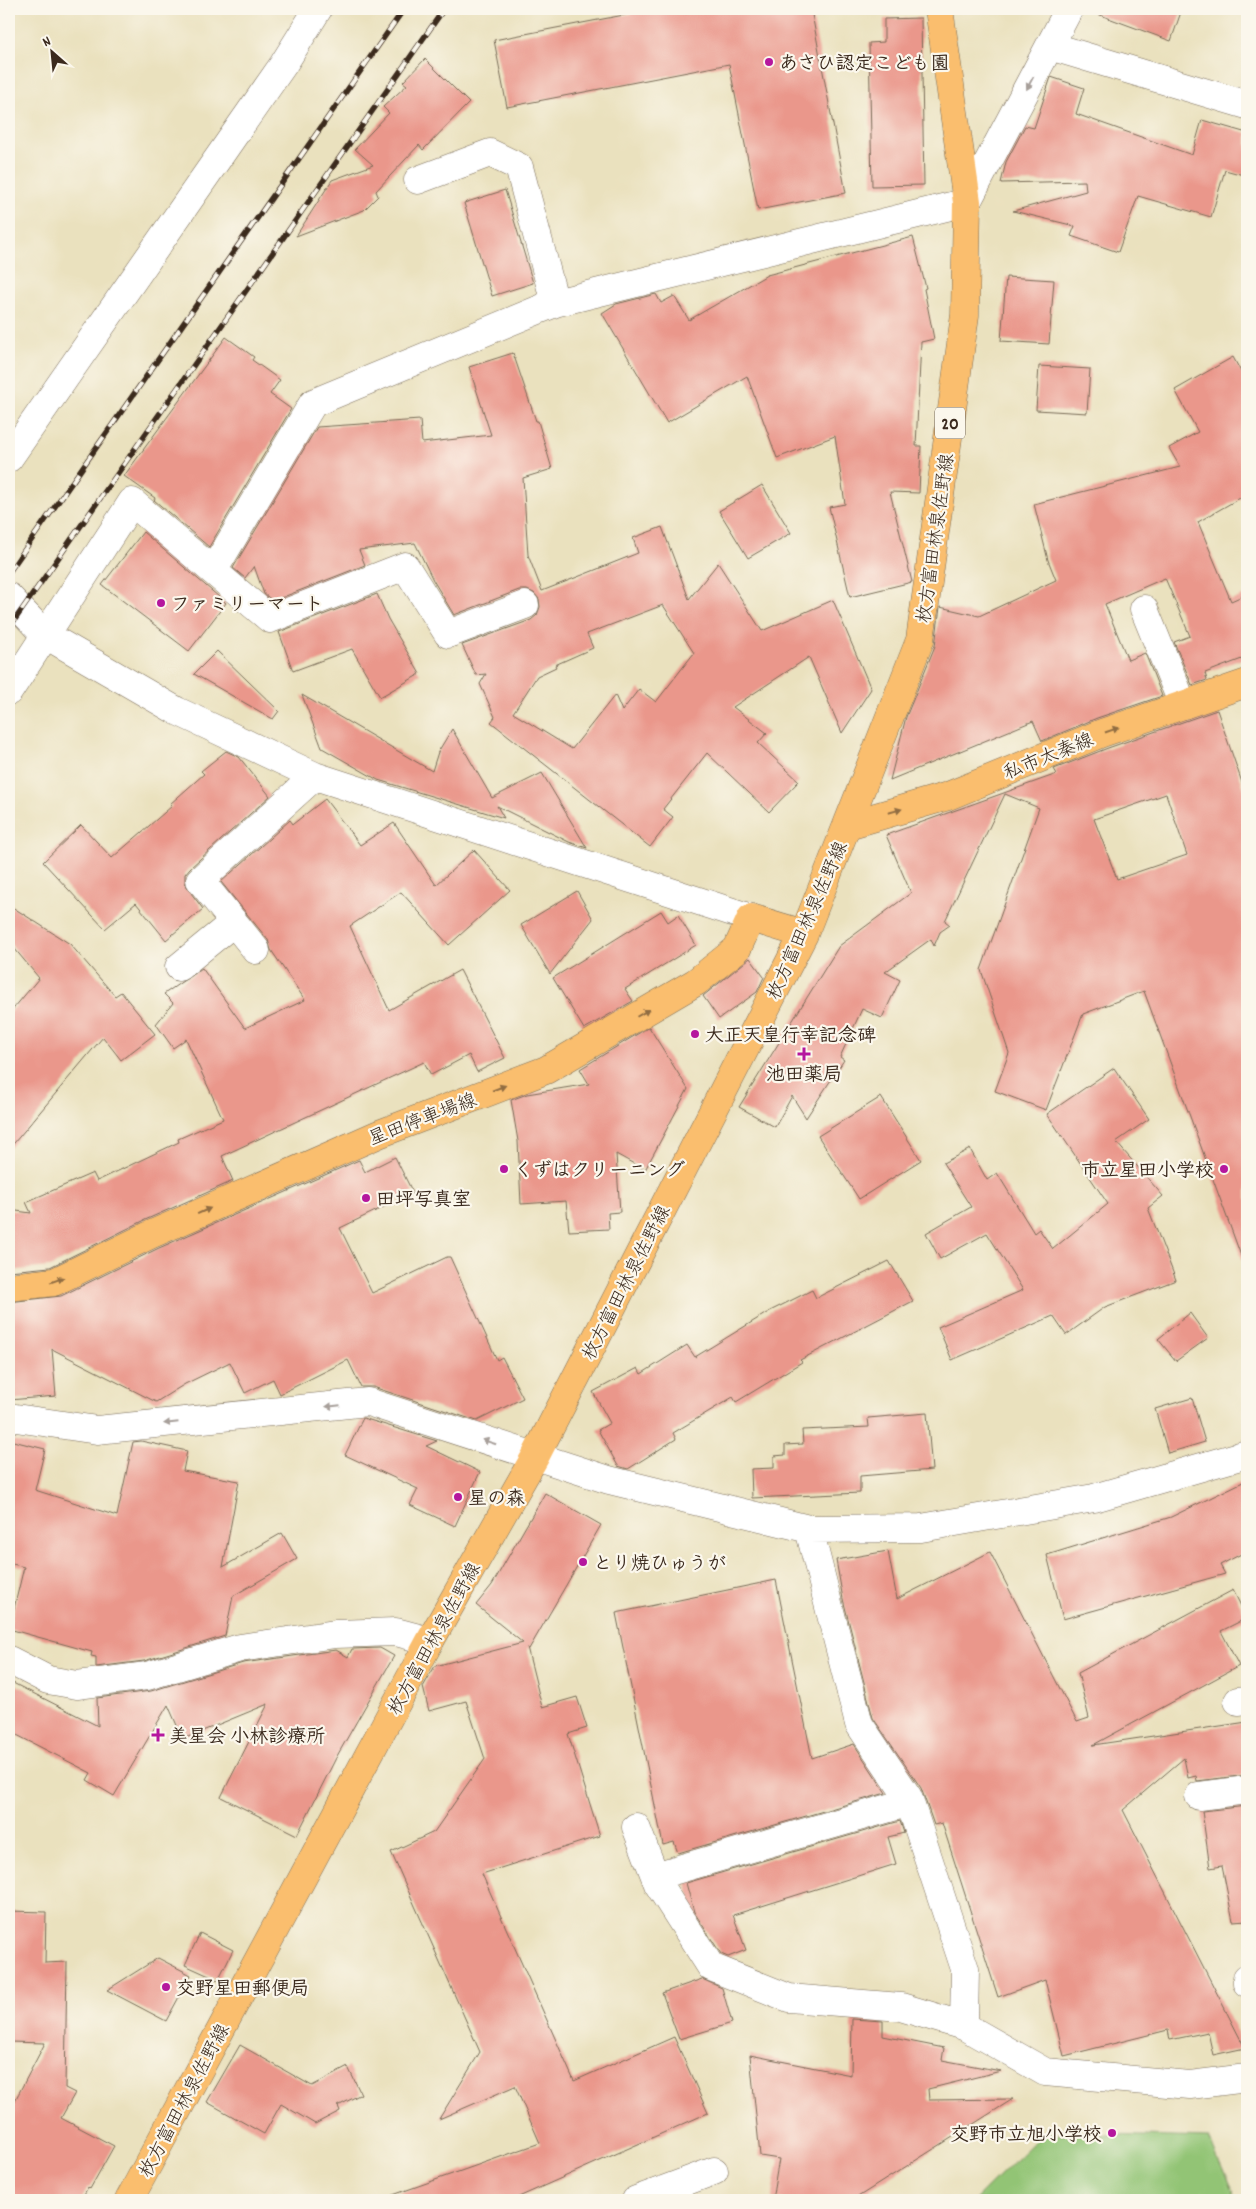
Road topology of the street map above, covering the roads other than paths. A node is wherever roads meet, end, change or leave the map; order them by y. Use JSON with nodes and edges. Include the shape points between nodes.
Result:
{"nodes":[{"id":1,"x":318,"y":9,"type":"edge"},
{"id":2,"x":939,"y":9,"type":"edge"},
{"id":3,"x":1069,"y":9,"type":"edge"},
{"id":4,"x":1050,"y":46,"type":"junction"},
{"id":5,"x":1247,"y":105,"type":"edge"},
{"id":6,"x":418,"y":180,"type":"dead end"},
{"id":7,"x":967,"y":202,"type":"junction"},
{"id":8,"x":555,"y":303,"type":"junction"},
{"id":9,"x":9,"y":458,"type":"edge"},
{"id":10,"x":213,"y":571,"type":"junction"},
{"id":11,"x":9,"y":598,"type":"edge"},
{"id":12,"x":525,"y":605,"type":"dead end"},
{"id":13,"x":1144,"y":609,"type":"dead end"},
{"id":14,"x":44,"y":634,"type":"junction"},
{"id":15,"x":1247,"y":683,"type":"edge"},
{"id":16,"x":9,"y":691,"type":"edge"},
{"id":17,"x":1183,"y":705,"type":"junction"},
{"id":18,"x":315,"y":776,"type":"junction"},
{"id":19,"x":848,"y":825,"type":"junction"},
{"id":20,"x":752,"y":918,"type":"junction"},
{"id":21,"x":234,"y":922,"type":"junction"},
{"id":22,"x":804,"y":934,"type":"junction"},
{"id":23,"x":256,"y":950,"type":"dead end"},
{"id":24,"x":179,"y":967,"type":"dead end"},
{"id":25,"x":9,"y":1287,"type":"edge"},
{"id":26,"x":9,"y":1417,"type":"edge"},
{"id":27,"x":1247,"y":1454,"type":"edge"},
{"id":28,"x":536,"y":1457,"type":"junction"},
{"id":29,"x":809,"y":1529,"type":"junction"},
{"id":30,"x":430,"y":1641,"type":"junction"},
{"id":31,"x":9,"y":1660,"type":"edge"},
{"id":32,"x":1247,"y":1790,"type":"edge"},
{"id":33,"x":1199,"y":1796,"type":"dead end"},
{"id":34,"x":910,"y":1802,"type":"junction"},
{"id":35,"x":636,"y":1827,"type":"dead end"},
{"id":36,"x":655,"y":1876,"type":"junction"},
{"id":37,"x":964,"y":2026,"type":"junction"},
{"id":38,"x":1247,"y":2078,"type":"edge"},
{"id":39,"x":714,"y":2171,"type":"dead end"},
{"id":40,"x":129,"y":2200,"type":"edge"},
{"id":41,"x":636,"y":2200,"type":"edge"}],
"edges":[{"from":1,"to":9,"type":"street","via":[[283,65]]},
{"from":2,"to":7,"type":"main road","name":"枚方富田林泉佐野線","number":"20"},
{"from":3,"to":4,"type":"street"},
{"from":4,"to":5,"type":"street"},
{"from":4,"to":7,"type":"street","one_way":true},
{"from":6,"to":8,"type":"street","via":[[490,153],[519,167]]},
{"from":7,"to":8,"type":"street"},
{"from":7,"to":19,"type":"main road","name":"枚方富田林泉佐野線","number":"20","via":[[965,315],[920,640]]},
{"from":8,"to":10,"type":"street","via":[[313,403]]},
{"from":10,"to":12,"type":"street","via":[[270,619],[405,566],[448,634]]},
{"from":10,"to":14,"type":"street","via":[[132,502]]},
{"from":11,"to":14,"type":"street"},
{"from":13,"to":17,"type":"street"},
{"from":14,"to":16,"type":"street"},
{"from":14,"to":18,"type":"street","via":[[177,712]]},
{"from":15,"to":17,"type":"main road","name":"私市太秦線"},
{"from":19,"to":17,"type":"main road","name":"私市太秦線","one_way":true,"via":[[948,796],[1102,733]]},
{"from":18,"to":20,"type":"street"},
{"from":18,"to":21,"type":"street","via":[[200,880]]},
{"from":19,"to":22,"type":"main road","name":"枚方富田林泉佐野線","number":"20"},
{"from":20,"to":22,"type":"main road"},
{"from":25,"to":20,"type":"main road","name":"星田停車場線","one_way":true,"via":[[54,1282],[152,1234],[379,1134],[546,1070],[696,982],[736,949]]},
{"from":21,"to":23,"type":"street"},
{"from":21,"to":24,"type":"street"},
{"from":22,"to":28,"type":"main road","name":"枚方富田林泉佐野線","number":"20"},
{"from":28,"to":26,"type":"street","one_way":true,"via":[[368,1402],[97,1430]]},
{"from":27,"to":29,"type":"street","via":[[1094,1498],[940,1525]]},
{"from":28,"to":29,"type":"street","via":[[609,1480]]},
{"from":28,"to":30,"type":"main road","name":"枚方富田林泉佐野線","number":"20"},
{"from":29,"to":34,"type":"street","via":[[859,1724]]},
{"from":30,"to":31,"type":"street","via":[[396,1632],[334,1634],[240,1648],[147,1676],[77,1686],[48,1680]]},
{"from":30,"to":40,"type":"main road","name":"枚方富田林泉佐野線","number":"20"},
{"from":32,"to":33,"type":"street"},
{"from":34,"to":36,"type":"street"},
{"from":34,"to":37,"type":"street","via":[[965,1969]]},
{"from":35,"to":36,"type":"street"},
{"from":36,"to":37,"type":"street","via":[[711,1967],[789,1998],[900,2007]]},
{"from":37,"to":38,"type":"street","via":[[1045,2072],[1190,2085]]},
{"from":39,"to":41,"type":"street"}]}
